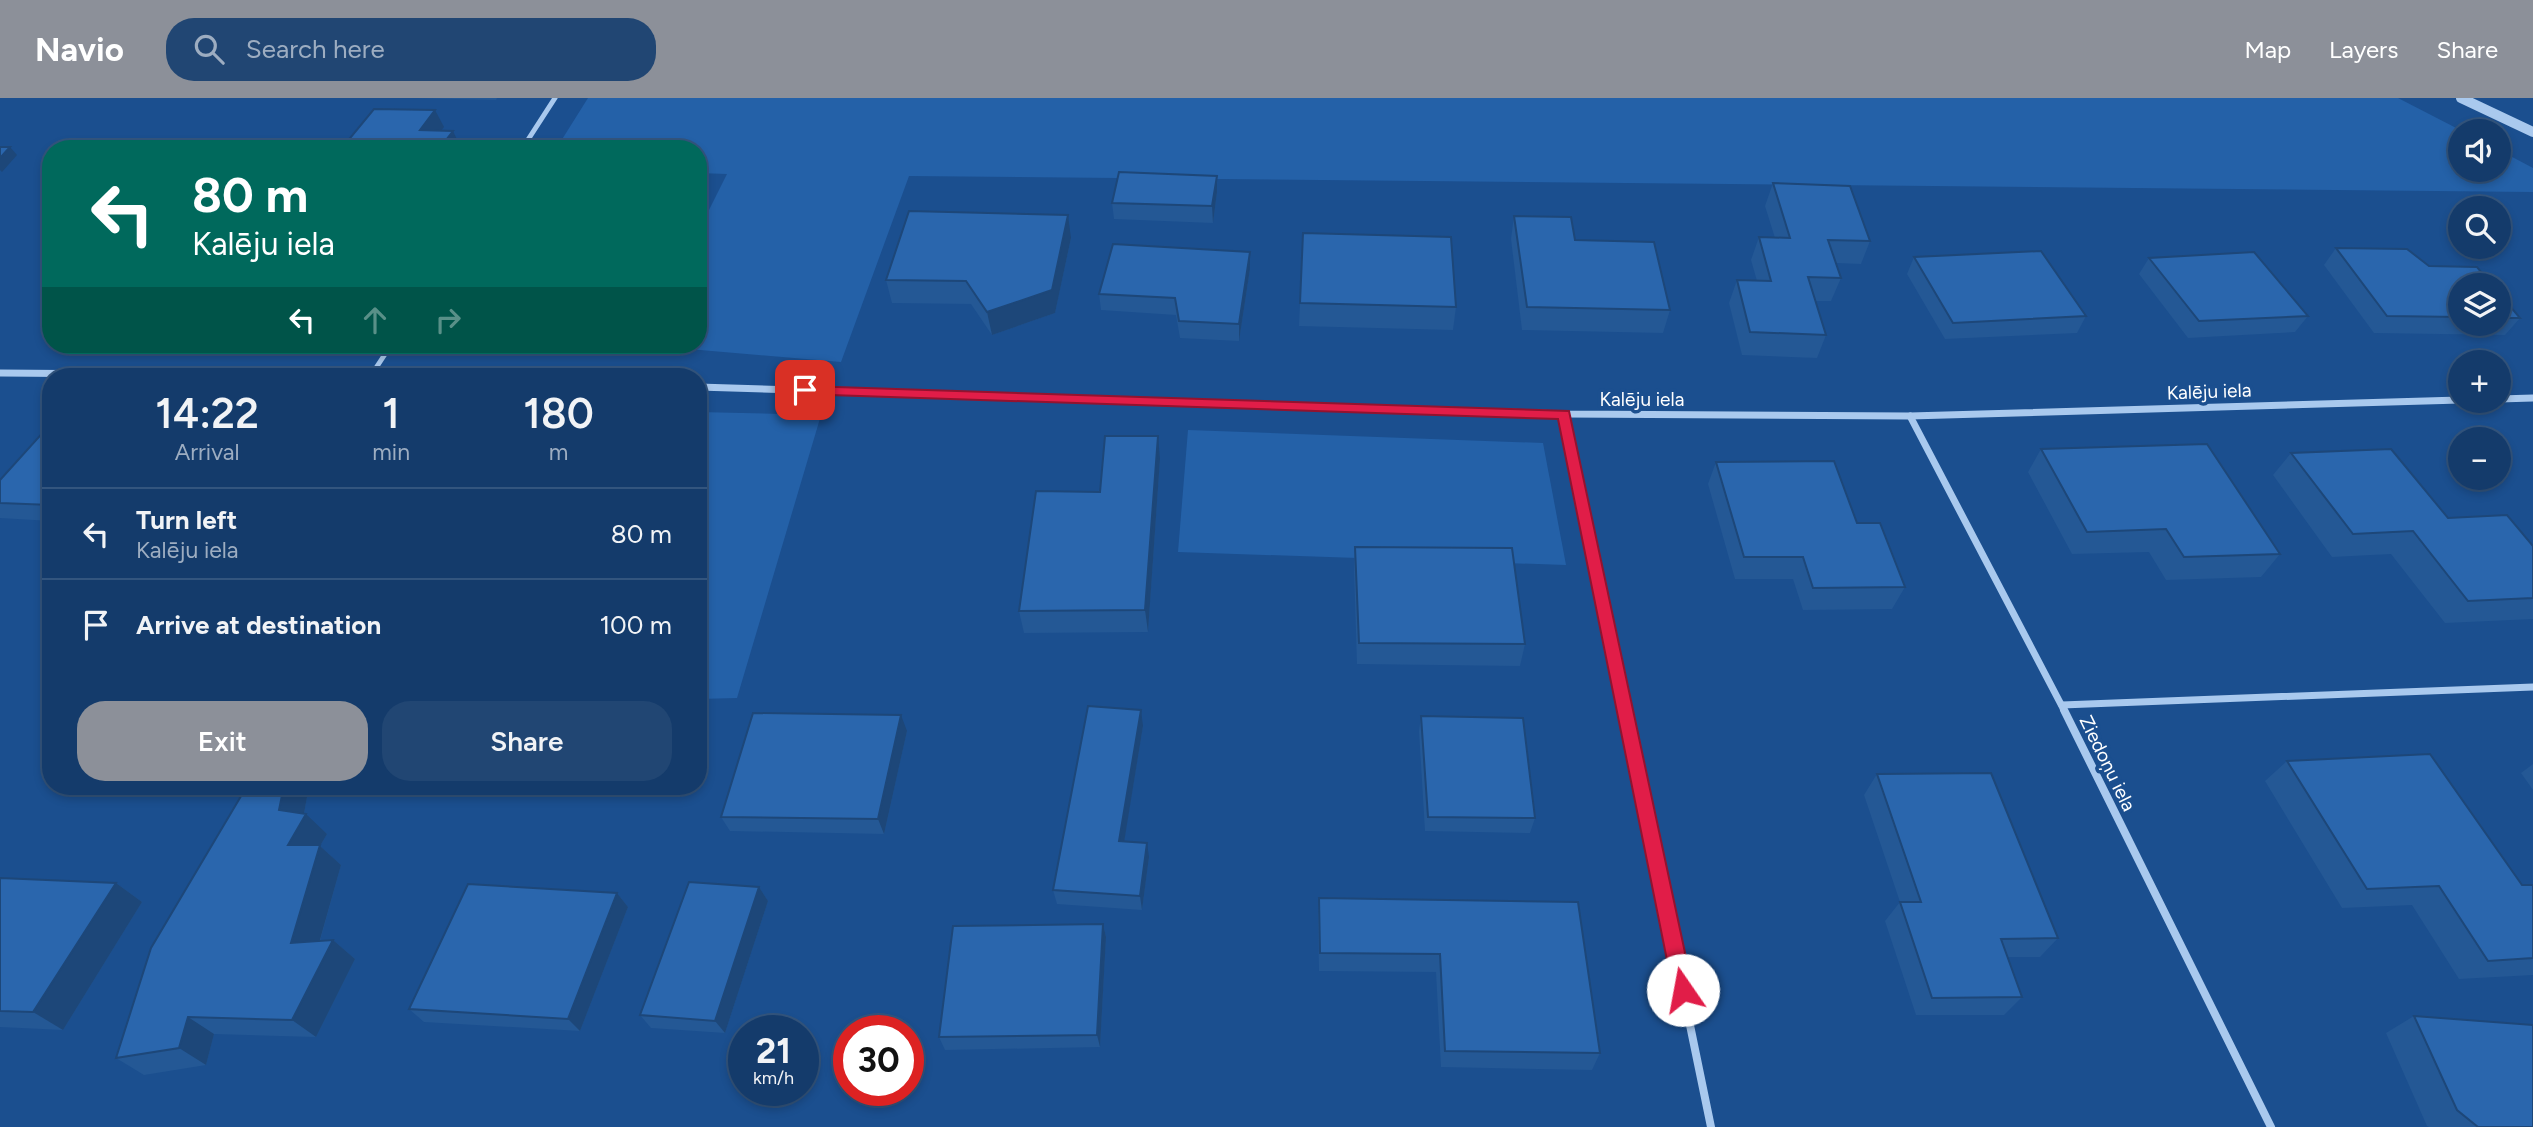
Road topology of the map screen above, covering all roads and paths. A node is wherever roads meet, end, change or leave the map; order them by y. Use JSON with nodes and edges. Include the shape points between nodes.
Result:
{"nodes":[{"id":1,"x":555,"y":98,"type":"edge"},
{"id":2,"x":2461,"y":98,"type":"edge"},
{"id":3,"x":2533,"y":132,"type":"edge"},
{"id":4,"x":528,"y":140,"type":"edge"},
{"id":5,"x":0,"y":373,"type":"edge"},
{"id":6,"x":42,"y":373,"type":"edge"},
{"id":7,"x":707,"y":387,"type":"edge"},
{"id":8,"x":2533,"y":398,"type":"edge"},
{"id":9,"x":2511,"y":399,"type":"edge"},
{"id":10,"x":2448,"y":400,"type":"edge"},
{"id":11,"x":1564,"y":414,"type":"junction"},
{"id":12,"x":1910,"y":416,"type":"junction"},
{"id":13,"x":2533,"y":687,"type":"edge"},
{"id":14,"x":2062,"y":705,"type":"junction"},
{"id":15,"x":1711,"y":1127,"type":"edge"},
{"id":16,"x":2272,"y":1127,"type":"edge"}],
"edges":[{"from":1,"to":4,"type":"street"},
{"from":2,"to":3,"type":"street"},
{"from":5,"to":6,"type":"street"},
{"from":7,"to":11,"type":"street","name":"Kalēju iela"},
{"from":8,"to":9,"type":"street"},
{"from":10,"to":12,"type":"street","name":"Kalēju iela"},
{"from":11,"to":12,"type":"street","name":"Kalēju iela"},
{"from":11,"to":15,"type":"street"},
{"from":12,"to":14,"type":"street","name":"Ziedoņu iela"},
{"from":13,"to":14,"type":"street"},
{"from":14,"to":16,"type":"street","name":"Ziedoņu iela"}]}
